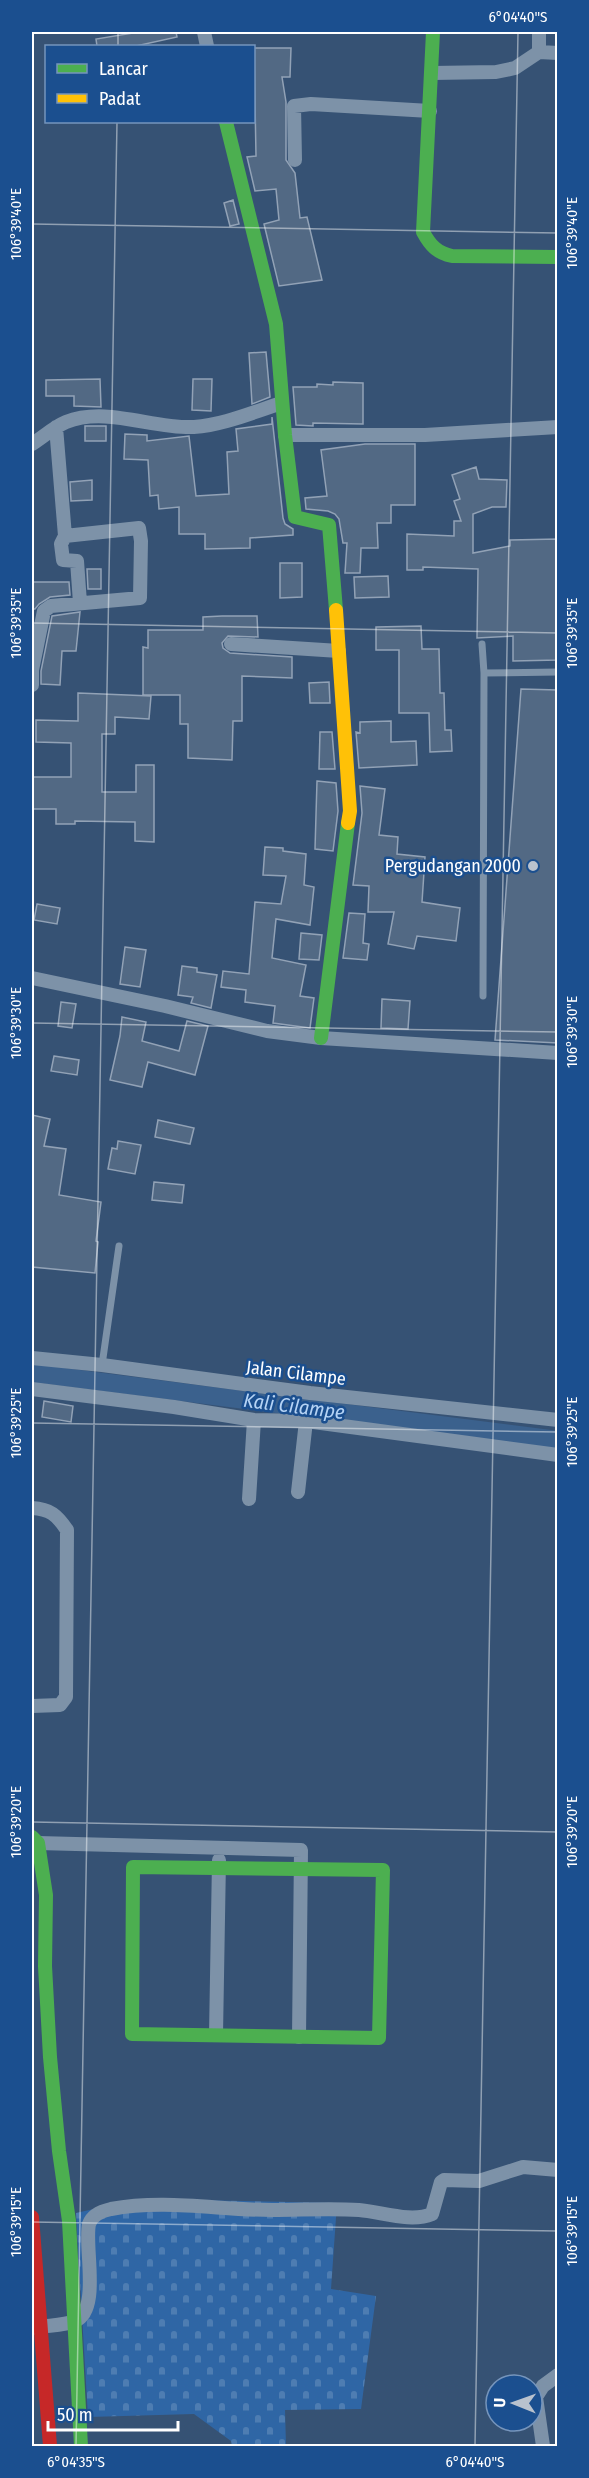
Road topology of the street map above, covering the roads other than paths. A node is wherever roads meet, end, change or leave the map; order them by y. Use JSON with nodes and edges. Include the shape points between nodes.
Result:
{"nodes":[{"id":1,"x":433,"y":32,"type":"edge"},
{"id":2,"x":539,"y":32,"type":"edge"},
{"id":3,"x":539,"y":52,"type":"junction"},
{"id":4,"x":558,"y":53,"type":"edge"},
{"id":5,"x":432,"y":73,"type":"junction"},
{"id":6,"x":430,"y":111,"type":"junction"},
{"id":7,"x":226,"y":123,"type":"edge"},
{"id":8,"x":295,"y":160,"type":"dead end"},
{"id":9,"x":558,"y":257,"type":"edge"},
{"id":10,"x":282,"y":403,"type":"junction"},
{"id":11,"x":32,"y":427,"type":"edge"},
{"id":12,"x":56,"y":427,"type":"junction"},
{"id":13,"x":558,"y":427,"type":"edge"},
{"id":14,"x":285,"y":435,"type":"junction"},
{"id":15,"x":35,"y":442,"type":"edge"},
{"id":16,"x":65,"y":536,"type":"junction"},
{"id":17,"x":80,"y":603,"type":"junction"},
{"id":18,"x":231,"y":644,"type":"dead end"},
{"id":19,"x":482,"y":644,"type":"dead end"},
{"id":20,"x":339,"y":651,"type":"junction"},
{"id":21,"x":558,"y":672,"type":"edge"},
{"id":22,"x":484,"y":673,"type":"junction"},
{"id":23,"x":32,"y":685,"type":"edge"},
{"id":24,"x":32,"y":978,"type":"edge"},
{"id":25,"x":483,"y":996,"type":"dead end"},
{"id":26,"x":321,"y":1038,"type":"junction"},
{"id":27,"x":558,"y":1053,"type":"edge"},
{"id":28,"x":119,"y":1246,"type":"dead end"},
{"id":29,"x":32,"y":1358,"type":"edge"},
{"id":30,"x":102,"y":1365,"type":"junction"},
{"id":31,"x":32,"y":1389,"type":"edge"},
{"id":32,"x":254,"y":1420,"type":"junction"},
{"id":33,"x":558,"y":1420,"type":"edge"},
{"id":34,"x":306,"y":1421,"type":"junction"},
{"id":35,"x":558,"y":1455,"type":"edge"},
{"id":36,"x":298,"y":1492,"type":"dead end"},
{"id":37,"x":249,"y":1499,"type":"dead end"},
{"id":38,"x":32,"y":1508,"type":"edge"},
{"id":39,"x":32,"y":1706,"type":"edge"},
{"id":40,"x":34,"y":1842,"type":"edge"},
{"id":41,"x":219,"y":1849,"type":"junction"},
{"id":42,"x":219,"y":1868,"type":"junction"},
{"id":43,"x":301,"y":1869,"type":"junction"},
{"id":44,"x":216,"y":2035,"type":"junction"},
{"id":45,"x":299,"y":2037,"type":"junction"},
{"id":46,"x":558,"y":2170,"type":"edge"},
{"id":47,"x":32,"y":2217,"type":"edge"},
{"id":48,"x":90,"y":2220,"type":"junction"},
{"id":49,"x":69,"y":2221,"type":"junction"},
{"id":50,"x":75,"y":2321,"type":"junction"},
{"id":51,"x":36,"y":2327,"type":"edge"},
{"id":52,"x":558,"y":2375,"type":"edge"},
{"id":53,"x":50,"y":2446,"type":"edge"},
{"id":54,"x":81,"y":2446,"type":"edge"},
{"id":55,"x":543,"y":2446,"type":"edge"}],
"edges":[{"from":1,"to":5,"type":"street"},
{"from":2,"to":3,"type":"street"},
{"from":3,"to":4,"type":"street"},
{"from":3,"to":5,"type":"street","via":[[515,68],[496,72]]},
{"from":5,"to":6,"type":"street"},
{"from":6,"to":8,"type":"street","via":[[294,106]]},
{"from":6,"to":9,"type":"street","via":[[423,232],[429,246],[452,256]]},
{"from":7,"to":10,"type":"street","via":[[276,324]]},
{"from":10,"to":12,"type":"street","via":[[210,426],[92,417]]},
{"from":10,"to":14,"type":"street"},
{"from":11,"to":15,"type":"street"},
{"from":12,"to":15,"type":"street"},
{"from":12,"to":16,"type":"street"},
{"from":13,"to":14,"type":"street","via":[[426,435]]},
{"from":14,"to":20,"type":"street","via":[[295,517],[329,525]]},
{"from":16,"to":17,"type":"street","via":[[61,544],[63,560],[77,561]]},
{"from":16,"to":17,"type":"street","via":[[139,528],[140,598]]},
{"from":17,"to":23,"type":"street","via":[[51,606],[44,611]]},
{"from":18,"to":20,"type":"street"},
{"from":19,"to":22,"type":"lane"},
{"from":20,"to":26,"type":"street","via":[[350,811]]},
{"from":21,"to":22,"type":"lane"},
{"from":22,"to":25,"type":"lane"},
{"from":24,"to":26,"type":"street","via":[[267,1031]]},
{"from":26,"to":27,"type":"street"},
{"from":28,"to":30,"type":"lane"},
{"from":29,"to":30,"type":"street","name":"Jalan Cilampe"},
{"from":30,"to":33,"type":"street","name":"Jalan Cilampe","via":[[310,1394]]},
{"from":31,"to":32,"type":"street"},
{"from":32,"to":34,"type":"street"},
{"from":32,"to":37,"type":"street"},
{"from":34,"to":35,"type":"street"},
{"from":34,"to":36,"type":"street"},
{"from":38,"to":39,"type":"street","via":[[56,1514],[67,1530],[67,1597],[66,1697],[60,1704]]},
{"from":40,"to":41,"type":"street"},
{"from":40,"to":49,"type":"street","via":[[46,1895],[50,2057]]},
{"from":41,"to":42,"type":"street"},
{"from":41,"to":43,"type":"street","via":[[301,1850]]},
{"from":42,"to":43,"type":"street"},
{"from":42,"to":44,"type":"street"},
{"from":42,"to":44,"type":"street","via":[[133,1867],[132,2034]]},
{"from":43,"to":45,"type":"street"},
{"from":43,"to":45,"type":"street","via":[[383,1870],[379,2038]]},
{"from":44,"to":45,"type":"street"},
{"from":46,"to":48,"type":"street","via":[[524,2167],[479,2181],[444,2180],[432,2214],[423,2218],[320,2208],[164,2205],[110,2209]]},
{"from":47,"to":51,"type":"street"},
{"from":48,"to":49,"type":"street"},
{"from":48,"to":50,"type":"street","via":[[90,2294],[85,2310]]},
{"from":49,"to":50,"type":"street"},
{"from":50,"to":51,"type":"street"},
{"from":50,"to":54,"type":"street"},
{"from":51,"to":53,"type":"street"},
{"from":52,"to":55,"type":"street","via":[[536,2397]]}]}
